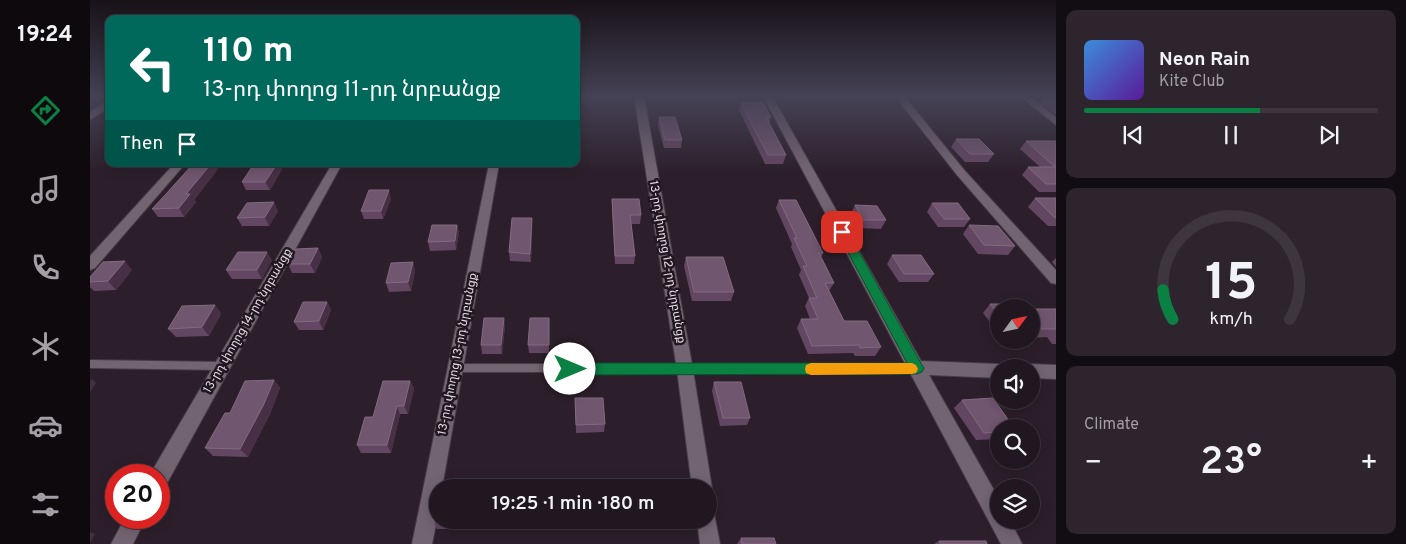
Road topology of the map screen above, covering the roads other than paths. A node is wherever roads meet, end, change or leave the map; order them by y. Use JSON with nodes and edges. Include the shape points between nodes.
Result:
{"nodes":[{"id":1,"x":643,"y":121,"type":"edge"},
{"id":2,"x":781,"y":121,"type":"edge"},
{"id":3,"x":919,"y":121,"type":"edge"},
{"id":4,"x":177,"y":167,"type":"edge"},
{"id":5,"x":335,"y":167,"type":"edge"},
{"id":6,"x":493,"y":167,"type":"edge"},
{"id":7,"x":90,"y":264,"type":"edge"},
{"id":8,"x":1056,"y":279,"type":"edge"},
{"id":9,"x":90,"y":364,"type":"edge"},
{"id":10,"x":222,"y":366,"type":"junction"},
{"id":11,"x":456,"y":368,"type":"junction"},
{"id":12,"x":917,"y":368,"type":"junction"},
{"id":13,"x":685,"y":370,"type":"junction"},
{"id":14,"x":990,"y":370,"type":"edge"},
{"id":15,"x":1040,"y":371,"type":"edge"},
{"id":16,"x":1056,"y":372,"type":"edge"},
{"id":17,"x":167,"y":464,"type":"edge"},
{"id":18,"x":701,"y":479,"type":"edge"},
{"id":19,"x":990,"y":503,"type":"edge"},
{"id":20,"x":130,"y":529,"type":"edge"},
{"id":21,"x":708,"y":529,"type":"edge"},
{"id":22,"x":1004,"y":529,"type":"edge"},
{"id":23,"x":121,"y":544,"type":"edge"},
{"id":24,"x":422,"y":544,"type":"edge"},
{"id":25,"x":710,"y":544,"type":"edge"},
{"id":26,"x":1012,"y":544,"type":"edge"}],
"edges":[{"from":1,"to":13,"type":"street","name":"13-րդ փողոց 12-րդ նրբանցք"},
{"from":2,"to":12,"type":"street"},
{"from":3,"to":8,"type":"street"},
{"from":4,"to":7,"type":"street"},
{"from":5,"to":10,"type":"street","name":"13-րդ փողոց 14-րդ նրբանցք"},
{"from":6,"to":11,"type":"street","name":"13-րդ փողոց 13-րդ նրբանցք"},
{"from":9,"to":10,"type":"lane"},
{"from":10,"to":17,"type":"street","name":"13-րդ փողոց 14-րդ նրբանցք"},
{"from":11,"to":13,"type":"lane"},
{"from":11,"to":24,"type":"street","name":"13-րդ փողոց 13-րդ նրբանցք"},
{"from":12,"to":13,"type":"lane"},
{"from":12,"to":14,"type":"street"},
{"from":12,"to":19,"type":"street"},
{"from":13,"to":18,"type":"street","name":"13-րդ փողոց 12-րդ նրբանցք"},
{"from":15,"to":16,"type":"street"},
{"from":20,"to":23,"type":"street"},
{"from":21,"to":25,"type":"street"},
{"from":22,"to":26,"type":"street"}]}
